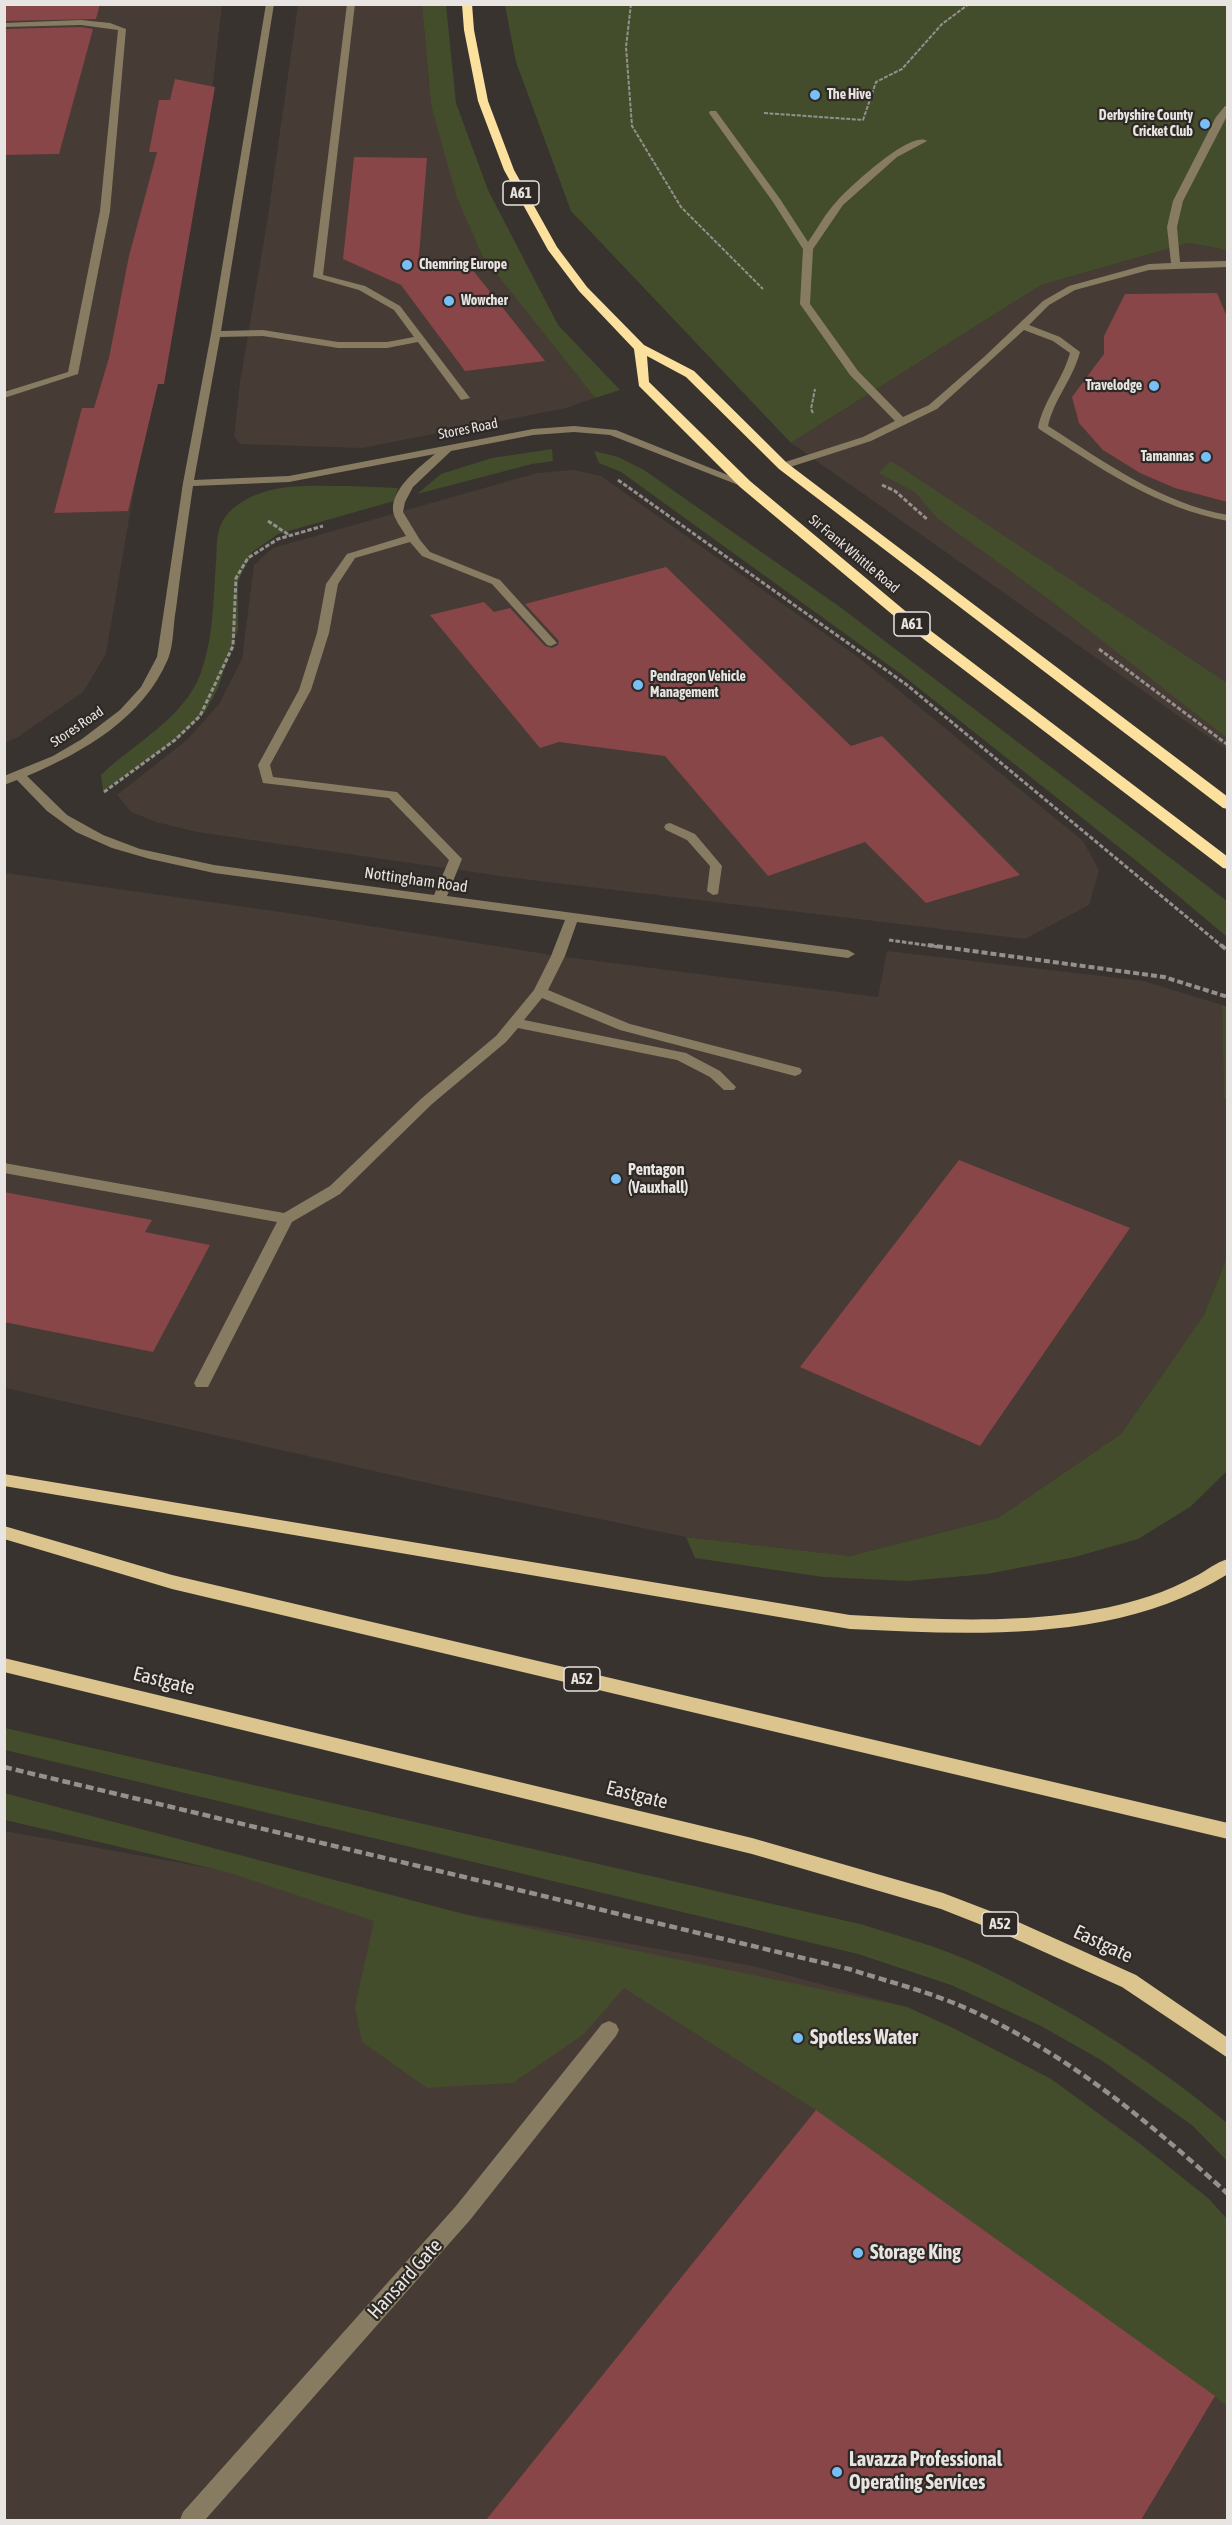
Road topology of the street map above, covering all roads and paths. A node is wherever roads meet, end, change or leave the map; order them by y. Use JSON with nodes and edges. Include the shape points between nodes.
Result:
{"nodes":[{"id":1,"x":270,"y":4,"type":"edge"},
{"id":2,"x":351,"y":4,"type":"edge"},
{"id":3,"x":467,"y":4,"type":"edge"},
{"id":4,"x":631,"y":4,"type":"edge"},
{"id":5,"x":969,"y":4,"type":"edge"},
{"id":6,"x":4,"y":25,"type":"edge"},
{"id":7,"x":1227,"y":108,"type":"edge"},
{"id":8,"x":713,"y":112,"type":"joint"},
{"id":9,"x":923,"y":141,"type":"dead end"},
{"id":10,"x":808,"y":249,"type":"junction"},
{"id":11,"x":1227,"y":264,"type":"edge"},
{"id":12,"x":1176,"y":265,"type":"junction"},
{"id":13,"x":766,"y":292,"type":"dead end"},
{"id":14,"x":1021,"y":327,"type":"junction"},
{"id":15,"x":216,"y":334,"type":"junction"},
{"id":16,"x":419,"y":339,"type":"junction"},
{"id":17,"x":640,"y":348,"type":"junction"},
{"id":18,"x":818,"y":381,"type":"dead end"},
{"id":19,"x":4,"y":395,"type":"edge"},
{"id":20,"x":465,"y":398,"type":"dead end"},
{"id":21,"x":902,"y":422,"type":"junction"},
{"id":22,"x":447,"y":449,"type":"junction"},
{"id":23,"x":831,"y":451,"type":"junction"},
{"id":24,"x":783,"y":466,"type":"junction"},
{"id":25,"x":614,"y":477,"type":"dead end"},
{"id":26,"x":188,"y":483,"type":"junction"},
{"id":27,"x":745,"y":484,"type":"junction"},
{"id":28,"x":398,"y":505,"type":"junction"},
{"id":29,"x":1227,"y":518,"type":"edge"},
{"id":30,"x":290,"y":536,"type":"dead end"},
{"id":31,"x":412,"y":538,"type":"junction"},
{"id":32,"x":550,"y":643,"type":"dead end"},
{"id":33,"x":20,"y":776,"type":"junction"},
{"id":34,"x":4,"y":781,"type":"edge"},
{"id":35,"x":1227,"y":805,"type":"edge"},
{"id":36,"x":670,"y":827,"type":"dead end"},
{"id":37,"x":1227,"y":865,"type":"edge"},
{"id":38,"x":713,"y":891,"type":"dead end"},
{"id":39,"x":439,"y":899,"type":"junction"},
{"id":40,"x":572,"y":918,"type":"junction"},
{"id":41,"x":1227,"y":951,"type":"edge"},
{"id":42,"x":848,"y":954,"type":"joint"},
{"id":43,"x":540,"y":992,"type":"junction"},
{"id":44,"x":1227,"y":997,"type":"edge"},
{"id":45,"x":516,"y":1023,"type":"junction"},
{"id":46,"x":795,"y":1071,"type":"dead end"},
{"id":47,"x":729,"y":1087,"type":"dead end"},
{"id":48,"x":4,"y":1168,"type":"edge"},
{"id":49,"x":286,"y":1219,"type":"junction"},
{"id":50,"x":202,"y":1383,"type":"dead end"},
{"id":51,"x":4,"y":1480,"type":"edge"},
{"id":52,"x":4,"y":1532,"type":"edge"},
{"id":53,"x":1227,"y":1565,"type":"edge"},
{"id":54,"x":4,"y":1665,"type":"edge"},
{"id":55,"x":4,"y":1767,"type":"edge"},
{"id":56,"x":1227,"y":1831,"type":"edge"},
{"id":57,"x":609,"y":2030,"type":"dead end"},
{"id":58,"x":1227,"y":2049,"type":"edge"},
{"id":59,"x":1227,"y":2194,"type":"edge"},
{"id":60,"x":191,"y":2520,"type":"edge"}],
"edges":[{"from":1,"to":15,"type":"street","name":"Stores Road"},
{"from":2,"to":16,"type":"street","via":[[318,277],[362,288],[397,308]]},
{"from":3,"to":17,"type":"highway","name":"Sir Frank Whittle Road","number":"A61","via":[[483,101],[509,170],[552,249],[584,290]]},
{"from":4,"to":13,"type":"path","via":[[626,47],[632,126],[681,207]]},
{"from":5,"to":8,"type":"path","via":[[942,24],[902,69],[876,82],[863,120]]},
{"from":6,"to":19,"type":"street","via":[[87,24],[122,29],[105,211],[73,374]]},
{"from":7,"to":12,"type":"street","via":[[1178,201],[1172,227]]},
{"from":8,"to":10,"type":"street"},
{"from":9,"to":10,"type":"street","via":[[894,155],[840,203]]},
{"from":10,"to":21,"type":"street","via":[[805,304],[854,373]]},
{"from":11,"to":12,"type":"street"},
{"from":12,"to":14,"type":"street","via":[[1128,272],[1072,288],[1046,303]]},
{"from":14,"to":21,"type":"street","via":[[933,407]]},
{"from":14,"to":29,"type":"street","via":[[1062,340],[1075,352],[1065,382],[1045,413],[1043,427],[1167,503],[1206,516]]},
{"from":15,"to":16,"type":"street","via":[[263,333],[338,345],[387,345]]},
{"from":15,"to":26,"type":"street","name":"Stores Road"},
{"from":16,"to":20,"type":"street"},
{"from":17,"to":24,"type":"highway","name":"Sir Frank Whittle Road","number":"A61","via":[[690,374]]},
{"from":17,"to":27,"type":"highway","name":"Sir Frank Whittle Road","number":"A61","via":[[643,383]]},
{"from":18,"to":23,"type":"path","via":[[811,410],[830,434]]},
{"from":21,"to":23,"type":"street"},
{"from":22,"to":26,"type":"street","name":"Stores Road","via":[[289,479]]},
{"from":22,"to":27,"type":"street","name":"Stores Road","via":[[533,432],[612,432]]},
{"from":22,"to":28,"type":"street","via":[[402,494]]},
{"from":23,"to":24,"type":"street"},
{"from":24,"to":35,"type":"highway","name":"Sir Frank Whittle Road","number":"A61"},
{"from":25,"to":41,"type":"path","via":[[907,685]]},
{"from":26,"to":33,"type":"street","name":"Stores Road","via":[[163,657],[146,688],[124,713],[86,742]]},
{"from":27,"to":37,"type":"highway","name":"Sir Frank Whittle Road","number":"A61","via":[[904,618]]},
{"from":28,"to":30,"type":"path"},
{"from":28,"to":31,"type":"street"},
{"from":31,"to":32,"type":"street","via":[[426,554],[496,582]]},
{"from":31,"to":39,"type":"street","via":[[351,556],[332,584],[305,690],[264,765],[267,780],[393,795],[456,859]]},
{"from":33,"to":34,"type":"street"},
{"from":33,"to":39,"type":"street","name":"Nottingham Road","via":[[62,817],[108,844],[214,869]]},
{"from":36,"to":38,"type":"street","via":[[691,837],[716,866]]},
{"from":39,"to":40,"type":"street","name":"Nottingham Road"},
{"from":40,"to":42,"type":"street","name":"Nottingham Road"},
{"from":40,"to":43,"type":"street"},
{"from":42,"to":44,"type":"path","via":[[880,939],[1164,977]]},
{"from":43,"to":45,"type":"street"},
{"from":43,"to":46,"type":"street","via":[[625,1027]]},
{"from":45,"to":47,"type":"street","via":[[681,1056],[715,1074]]},
{"from":45,"to":49,"type":"street","via":[[427,1101],[335,1190]]},
{"from":48,"to":49,"type":"street"},
{"from":49,"to":50,"type":"street"},
{"from":51,"to":53,"type":"main road","via":[[850,1622],[930,1627],[1070,1619],[1127,1609],[1178,1592]]},
{"from":52,"to":56,"type":"main road","number":"A52","via":[[172,1582]]},
{"from":54,"to":58,"type":"main road","name":"Eastgate","number":"A52","via":[[752,1846],[944,1901],[1129,1981]]},
{"from":55,"to":59,"type":"path","via":[[849,1969],[961,2006],[1053,2053],[1100,2086],[1165,2136]]},
{"from":57,"to":60,"type":"street","name":"Hansard Gate","via":[[463,2213]]}]}
